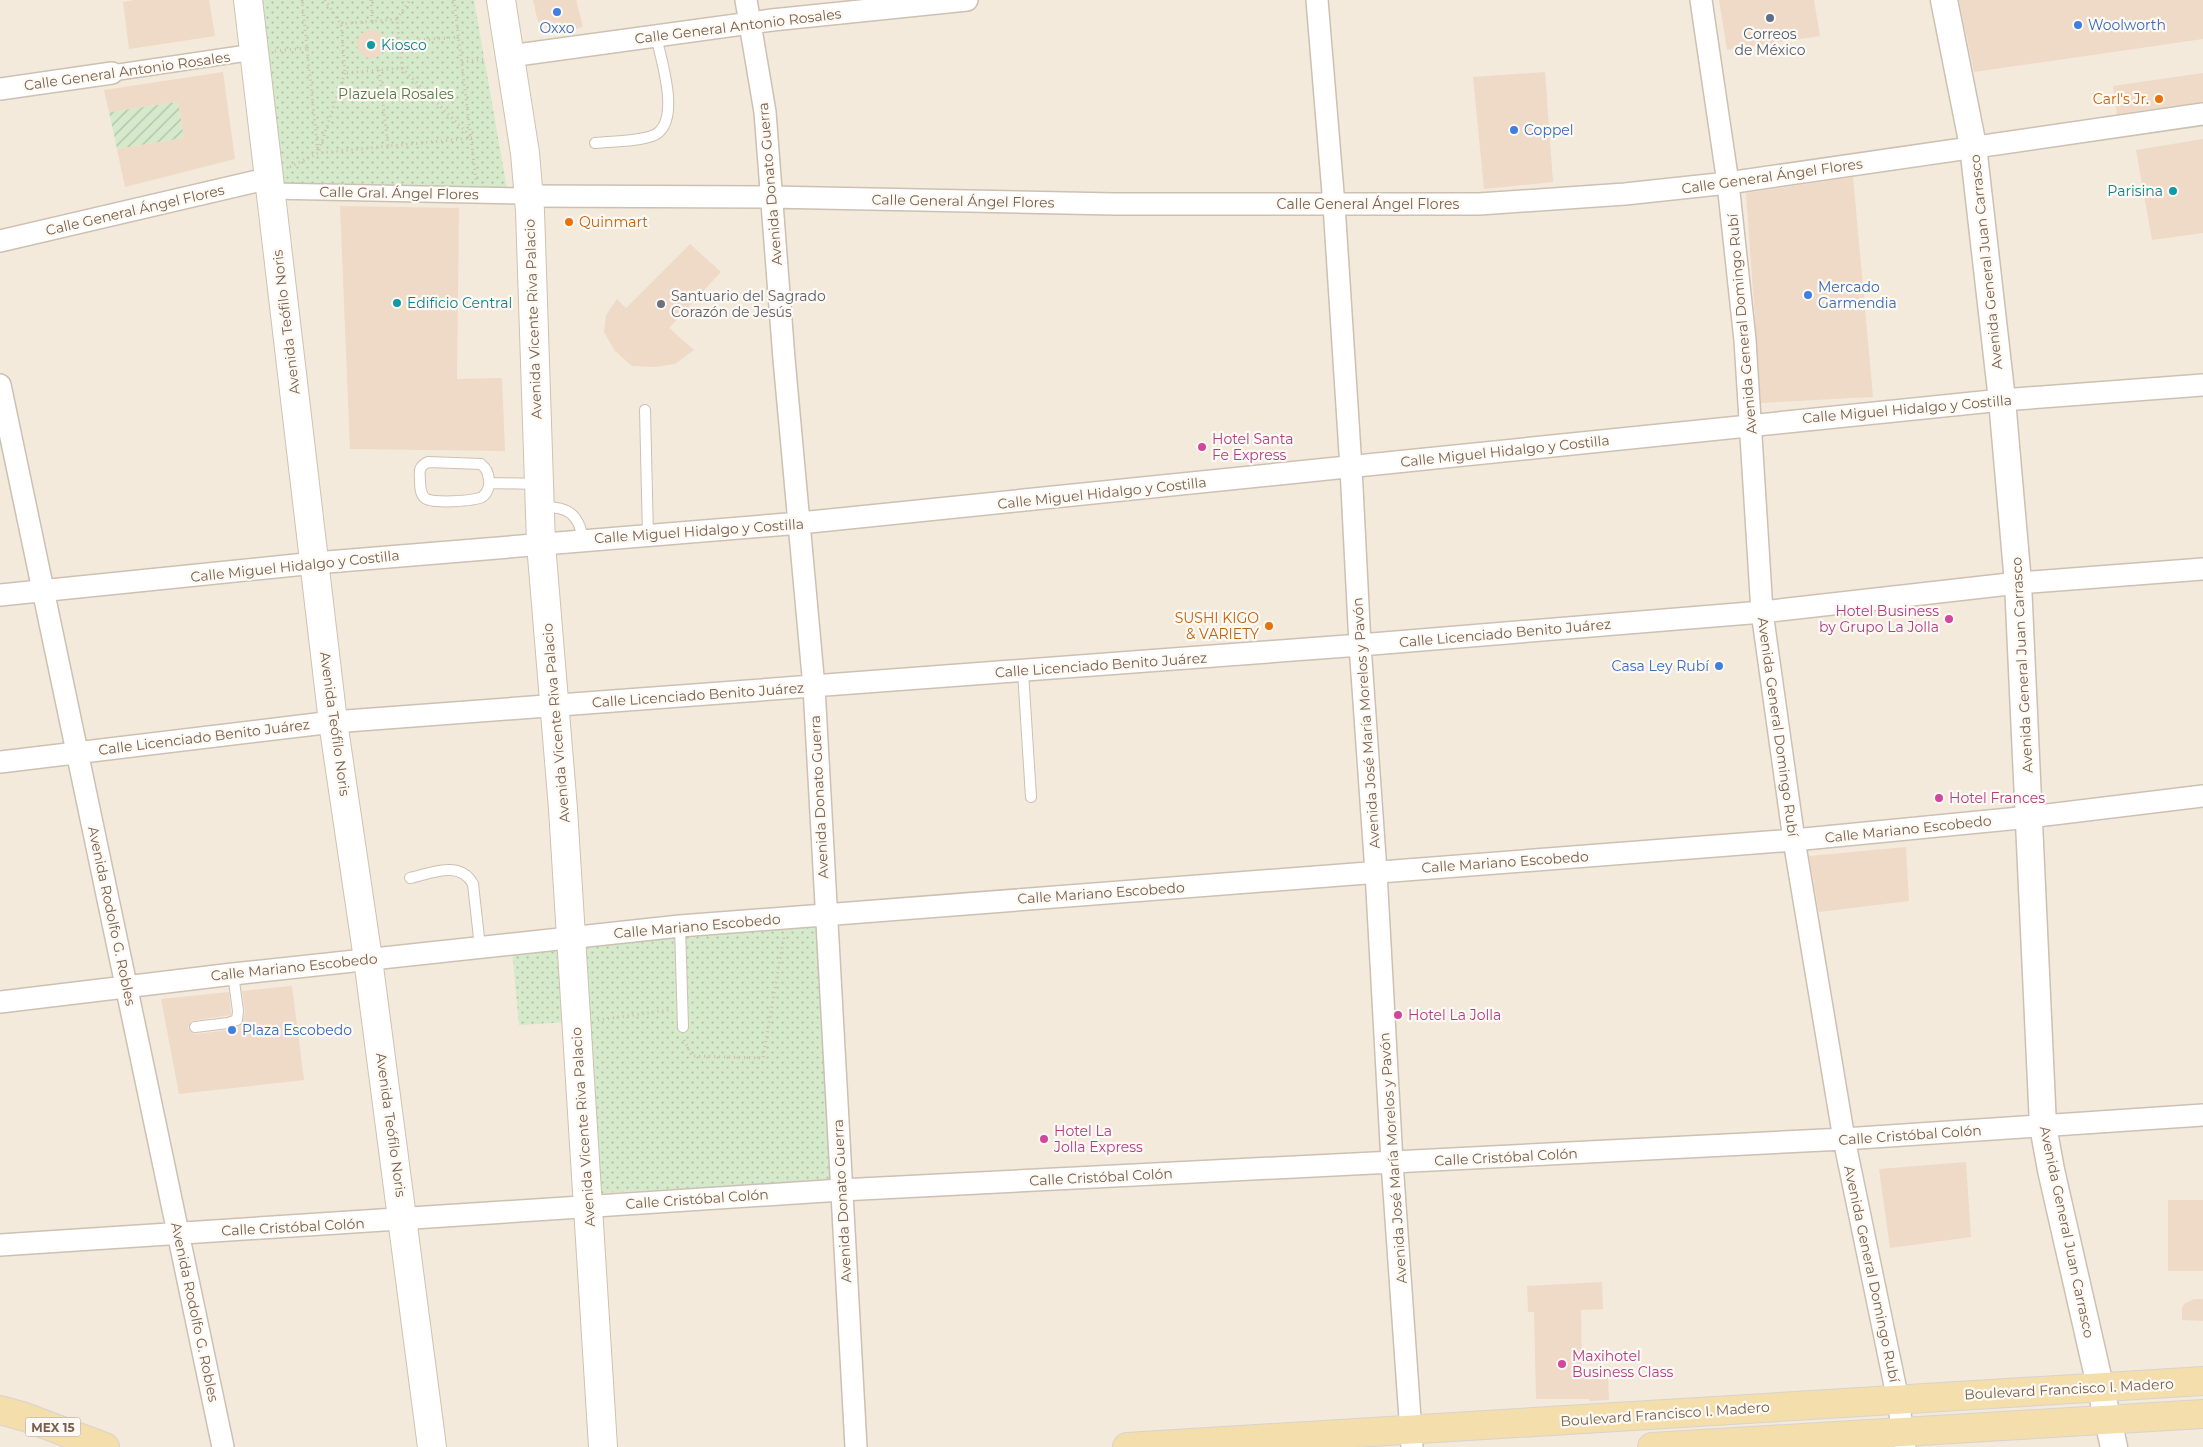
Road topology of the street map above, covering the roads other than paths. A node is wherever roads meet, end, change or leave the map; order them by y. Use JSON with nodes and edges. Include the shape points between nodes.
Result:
{"nodes":[{"id":1,"x":248,"y":0,"type":"edge"},
{"id":2,"x":501,"y":0,"type":"edge"},
{"id":3,"x":746,"y":0,"type":"edge"},
{"id":4,"x":967,"y":0,"type":"edge"},
{"id":5,"x":1317,"y":0,"type":"edge"},
{"id":6,"x":1701,"y":0,"type":"edge"},
{"id":7,"x":1944,"y":0,"type":"edge"},
{"id":8,"x":751,"y":23,"type":"junction"},
{"id":9,"x":656,"y":36,"type":"junction"},
{"id":10,"x":254,"y":52,"type":"junction"},
{"id":11,"x":510,"y":56,"type":"junction"},
{"id":12,"x":112,"y":72,"type":"joint"},
{"id":13,"x":0,"y":89,"type":"edge"},
{"id":14,"x":2203,"y":114,"type":"edge"},
{"id":15,"x":595,"y":143,"type":"dead end"},
{"id":16,"x":1973,"y":146,"type":"junction"},
{"id":17,"x":1728,"y":183,"type":"junction"},
{"id":18,"x":270,"y":184,"type":"junction"},
{"id":19,"x":527,"y":196,"type":"junction"},
{"id":20,"x":771,"y":197,"type":"junction"},
{"id":21,"x":1334,"y":205,"type":"junction"},
{"id":22,"x":0,"y":241,"type":"edge"},
{"id":23,"x":0,"y":385,"type":"edge"},
{"id":24,"x":2203,"y":385,"type":"edge"},
{"id":25,"x":2002,"y":400,"type":"junction"},
{"id":26,"x":645,"y":410,"type":"dead end"},
{"id":27,"x":1752,"y":424,"type":"junction"},
{"id":28,"x":1351,"y":468,"type":"junction"},
{"id":29,"x":490,"y":483,"type":"junction"},
{"id":30,"x":539,"y":496,"type":"junction"},
{"id":31,"x":800,"y":523,"type":"junction"},
{"id":32,"x":648,"y":535,"type":"junction"},
{"id":33,"x":583,"y":540,"type":"junction"},
{"id":34,"x":541,"y":544,"type":"junction"},
{"id":35,"x":315,"y":563,"type":"junction"},
{"id":36,"x":2203,"y":569,"type":"edge"},
{"id":37,"x":2018,"y":583,"type":"junction"},
{"id":38,"x":43,"y":591,"type":"junction"},
{"id":39,"x":0,"y":595,"type":"edge"},
{"id":40,"x":1762,"y":612,"type":"junction"},
{"id":41,"x":1360,"y":646,"type":"junction"},
{"id":42,"x":1023,"y":672,"type":"junction"},
{"id":43,"x":814,"y":688,"type":"junction"},
{"id":44,"x":554,"y":705,"type":"junction"},
{"id":45,"x":334,"y":722,"type":"junction"},
{"id":46,"x":77,"y":752,"type":"junction"},
{"id":47,"x":0,"y":762,"type":"edge"},
{"id":48,"x":1031,"y":796,"type":"dead end"},
{"id":49,"x":2203,"y":796,"type":"edge"},
{"id":50,"x":2030,"y":817,"type":"junction"},
{"id":51,"x":1794,"y":840,"type":"junction"},
{"id":52,"x":1376,"y":872,"type":"junction"},
{"id":53,"x":410,"y":878,"type":"dead end"},
{"id":54,"x":826,"y":914,"type":"junction"},
{"id":55,"x":680,"y":926,"type":"junction"},
{"id":56,"x":571,"y":938,"type":"junction"},
{"id":57,"x":480,"y":947,"type":"junction"},
{"id":58,"x":368,"y":959,"type":"junction"},
{"id":59,"x":233,"y":974,"type":"junction"},
{"id":60,"x":127,"y":988,"type":"junction"},
{"id":61,"x":0,"y":1002,"type":"edge"},
{"id":62,"x":195,"y":1026,"type":"dead end"},
{"id":63,"x":682,"y":1030,"type":"road end"},
{"id":64,"x":2203,"y":1115,"type":"edge"},
{"id":65,"x":2043,"y":1126,"type":"junction"},
{"id":66,"x":1844,"y":1139,"type":"junction"},
{"id":67,"x":1392,"y":1162,"type":"junction"},
{"id":68,"x":841,"y":1190,"type":"junction"},
{"id":69,"x":588,"y":1206,"type":"junction"},
{"id":70,"x":403,"y":1220,"type":"junction"},
{"id":71,"x":178,"y":1234,"type":"junction"},
{"id":72,"x":0,"y":1245,"type":"edge"},
{"id":73,"x":2203,"y":1381,"type":"edge"},
{"id":74,"x":2101,"y":1387,"type":"junction"},
{"id":75,"x":1898,"y":1400,"type":"junction"},
{"id":76,"x":0,"y":1410,"type":"edge"},
{"id":77,"x":2203,"y":1414,"type":"edge"},
{"id":78,"x":2108,"y":1420,"type":"junction"},
{"id":79,"x":1411,"y":1438,"type":"edge"},
{"id":80,"x":1904,"y":1440,"type":"edge"},
{"id":81,"x":104,"y":1447,"type":"edge"},
{"id":82,"x":223,"y":1447,"type":"edge"},
{"id":83,"x":432,"y":1447,"type":"edge"},
{"id":84,"x":603,"y":1447,"type":"edge"},
{"id":85,"x":856,"y":1447,"type":"edge"},
{"id":86,"x":1127,"y":1447,"type":"edge"},
{"id":87,"x":1652,"y":1447,"type":"edge"},
{"id":88,"x":2114,"y":1447,"type":"edge"}],
"edges":[{"from":1,"to":10,"type":"main road","name":"Avenida Teófilo Noris"},
{"from":2,"to":11,"type":"main road","name":"Avenida Vicente Riva Palacio"},
{"from":3,"to":8,"type":"street","name":"Avenida Donato Guerra"},
{"from":4,"to":8,"type":"street","name":"Calle General Antonio Rosales"},
{"from":5,"to":21,"type":"street","name":"Avenida José María Morelos y Pavón"},
{"from":6,"to":17,"type":"street","name":"Avenida General Domingo Rubí"},
{"from":7,"to":16,"type":"street","name":"Avenida General Juan Carrasco"},
{"from":8,"to":9,"type":"street","name":"Calle General Antonio Rosales"},
{"from":8,"to":20,"type":"street","name":"Avenida Donato Guerra","via":[[765,112]]},
{"from":9,"to":11,"type":"street","name":"Calle General Antonio Rosales"},
{"from":9,"to":15,"type":"lane","via":[[668,96],[669,114],[664,129],[653,136]]},
{"from":10,"to":12,"type":"street","name":"Calle General Antonio Rosales"},
{"from":10,"to":18,"type":"main road","name":"Avenida Teófilo Noris"},
{"from":11,"to":19,"type":"main road","name":"Avenida Vicente Riva Palacio","via":[[525,153]]},
{"from":12,"to":13,"type":"street","name":"Calle General Antonio Rosales"},
{"from":14,"to":16,"type":"street","name":"Calle General Ángel Flores"},
{"from":16,"to":17,"type":"street","name":"Calle General Ángel Flores"},
{"from":16,"to":25,"type":"street","name":"Avenida General Juan Carrasco"},
{"from":17,"to":21,"type":"street","name":"Calle General Ángel Flores","via":[[1479,204]]},
{"from":17,"to":27,"type":"street","name":"Avenida General Domingo Rubí"},
{"from":18,"to":19,"type":"street","name":"Calle Gral. Ángel Flores"},
{"from":18,"to":22,"type":"street","name":"Calle General Ángel Flores"},
{"from":18,"to":35,"type":"main road","name":"Avenida Teófilo Noris"},
{"from":19,"to":20,"type":"street","name":"Calle General Ángel Flores"},
{"from":19,"to":30,"type":"main road","name":"Avenida Vicente Riva Palacio","via":[[534,294]]},
{"from":20,"to":21,"type":"street","name":"Calle General Ángel Flores"},
{"from":20,"to":31,"type":"street","name":"Avenida Donato Guerra"},
{"from":21,"to":28,"type":"street","name":"Avenida José María Morelos y Pavón"},
{"from":23,"to":38,"type":"street","name":"Avenida Rodolfo G. Robles"},
{"from":24,"to":25,"type":"street","name":"Calle Miguel Hidalgo y Costilla"},
{"from":25,"to":27,"type":"street","name":"Calle Miguel Hidalgo y Costilla"},
{"from":25,"to":37,"type":"street","name":"Avenida General Juan Carrasco"},
{"from":26,"to":32,"type":"lane"},
{"from":27,"to":28,"type":"street","name":"Calle Miguel Hidalgo y Costilla"},
{"from":27,"to":40,"type":"street","name":"Avenida General Domingo Rubí"},
{"from":28,"to":31,"type":"street","name":"Calle Miguel Hidalgo y Costilla"},
{"from":28,"to":41,"type":"street","name":"Avenida José María Morelos y Pavón"},
{"from":29,"to":29,"type":"lane","via":[[487,469],[481,464],[428,462],[419,471],[421,492],[425,499],[434,502],[480,498]]},
{"from":29,"to":30,"type":"lane"},
{"from":30,"to":33,"type":"lane","via":[[573,515],[579,522]]},
{"from":30,"to":34,"type":"main road","name":"Avenida Vicente Riva Palacio"},
{"from":31,"to":32,"type":"street","name":"Calle Miguel Hidalgo y Costilla"},
{"from":31,"to":43,"type":"street","name":"Avenida Donato Guerra"},
{"from":32,"to":33,"type":"street","name":"Calle Miguel Hidalgo y Costilla"},
{"from":33,"to":34,"type":"street","name":"Calle Miguel Hidalgo y Costilla"},
{"from":34,"to":35,"type":"street","name":"Calle Miguel Hidalgo y Costilla"},
{"from":34,"to":44,"type":"main road","name":"Avenida Vicente Riva Palacio"},
{"from":35,"to":38,"type":"street","name":"Calle Miguel Hidalgo y Costilla"},
{"from":35,"to":45,"type":"main road","name":"Avenida Teófilo Noris"},
{"from":36,"to":37,"type":"street","name":"Calle Licenciado Benito Juárez"},
{"from":37,"to":40,"type":"street","name":"Calle Licenciado Benito Juárez"},
{"from":37,"to":50,"type":"street","name":"Avenida General Juan Carrasco"},
{"from":38,"to":39,"type":"street","name":"Calle Miguel Hidalgo y Costilla"},
{"from":38,"to":46,"type":"street","name":"Avenida Rodolfo G. Robles"},
{"from":40,"to":41,"type":"street","name":"Calle Licenciado Benito Juárez"},
{"from":40,"to":51,"type":"street","name":"Avenida General Domingo Rubí"},
{"from":41,"to":42,"type":"street","name":"Calle Licenciado Benito Juárez"},
{"from":41,"to":52,"type":"street","name":"Avenida José María Morelos y Pavón"},
{"from":42,"to":43,"type":"street","name":"Calle Licenciado Benito Juárez"},
{"from":42,"to":48,"type":"lane"},
{"from":43,"to":44,"type":"street","name":"Calle Licenciado Benito Juárez"},
{"from":43,"to":54,"type":"street","name":"Avenida Donato Guerra"},
{"from":44,"to":45,"type":"street","name":"Calle Licenciado Benito Juárez"},
{"from":44,"to":56,"type":"main road","name":"Avenida Vicente Riva Palacio"},
{"from":45,"to":46,"type":"street","name":"Calle Licenciado Benito Juárez"},
{"from":45,"to":58,"type":"main road","name":"Avenida Teófilo Noris"},
{"from":46,"to":47,"type":"street","name":"Calle Licenciado Benito Juárez"},
{"from":46,"to":60,"type":"street","name":"Avenida Rodolfo G. Robles"},
{"from":49,"to":50,"type":"street","name":"Calle Mariano Escobedo"},
{"from":50,"to":51,"type":"street","name":"Calle Mariano Escobedo"},
{"from":50,"to":65,"type":"street","name":"Avenida General Juan Carrasco"},
{"from":51,"to":52,"type":"street","name":"Calle Mariano Escobedo"},
{"from":51,"to":66,"type":"street","name":"Avenida General Domingo Rubí"},
{"from":52,"to":54,"type":"street","name":"Calle Mariano Escobedo"},
{"from":52,"to":67,"type":"street","name":"Avenida José María Morelos y Pavón"},
{"from":53,"to":57,"type":"lane","via":[[450,870],[462,871],[469,876],[473,884]]},
{"from":54,"to":55,"type":"street","name":"Calle Mariano Escobedo"},
{"from":54,"to":68,"type":"street","name":"Avenida Donato Guerra"},
{"from":55,"to":56,"type":"street","name":"Calle Mariano Escobedo"},
{"from":55,"to":63,"type":"lane"},
{"from":56,"to":57,"type":"street","name":"Calle Mariano Escobedo"},
{"from":56,"to":69,"type":"main road","name":"Avenida Vicente Riva Palacio"},
{"from":57,"to":58,"type":"street","name":"Calle Mariano Escobedo"},
{"from":58,"to":59,"type":"street","name":"Calle Mariano Escobedo"},
{"from":58,"to":70,"type":"main road","name":"Avenida Teófilo Noris"},
{"from":59,"to":60,"type":"street","name":"Calle Mariano Escobedo"},
{"from":59,"to":62,"type":"lane","via":[[237,1020]]},
{"from":60,"to":61,"type":"street","name":"Calle Mariano Escobedo"},
{"from":60,"to":71,"type":"street","name":"Avenida Rodolfo G. Robles"},
{"from":64,"to":65,"type":"street","name":"Calle Cristóbal Colón"},
{"from":65,"to":66,"type":"street","name":"Calle Cristóbal Colón"},
{"from":65,"to":74,"type":"street","name":"Avenida General Juan Carrasco"},
{"from":66,"to":67,"type":"street","name":"Calle Cristóbal Colón"},
{"from":66,"to":75,"type":"street","name":"Avenida General Domingo Rubí"},
{"from":67,"to":68,"type":"street","name":"Calle Cristóbal Colón"},
{"from":67,"to":79,"type":"street","name":"Avenida José María Morelos y Pavón"},
{"from":68,"to":69,"type":"street","name":"Calle Cristóbal Colón"},
{"from":68,"to":85,"type":"street","name":"Avenida Donato Guerra"},
{"from":69,"to":70,"type":"street","name":"Calle Cristóbal Colón"},
{"from":69,"to":84,"type":"main road","name":"Avenida Vicente Riva Palacio"},
{"from":70,"to":71,"type":"street","name":"Calle Cristóbal Colón"},
{"from":70,"to":83,"type":"main road","name":"Avenida Teófilo Noris"},
{"from":71,"to":72,"type":"street","name":"Calle Cristóbal Colón"},
{"from":71,"to":82,"type":"street","name":"Avenida Rodolfo G. Robles"},
{"from":73,"to":74,"type":"main road","name":"Boulevard Francisco I. Madero"},
{"from":74,"to":75,"type":"main road","name":"Boulevard Francisco I. Madero"},
{"from":74,"to":78,"type":"street","name":"Avenida General Juan Carrasco"},
{"from":75,"to":79,"type":"main road","name":"Boulevard Francisco I. Madero"},
{"from":75,"to":80,"type":"street","name":"Avenida General Domingo Rubí"},
{"from":76,"to":81,"type":"main road","number":"MEX 15"},
{"from":77,"to":78,"type":"main road"},
{"from":78,"to":80,"type":"main road"},
{"from":78,"to":88,"type":"street","name":"Avenida General Juan Carrasco"},
{"from":79,"to":86,"type":"main road","name":"Boulevard Francisco I. Madero"},
{"from":80,"to":87,"type":"main road"}]}
